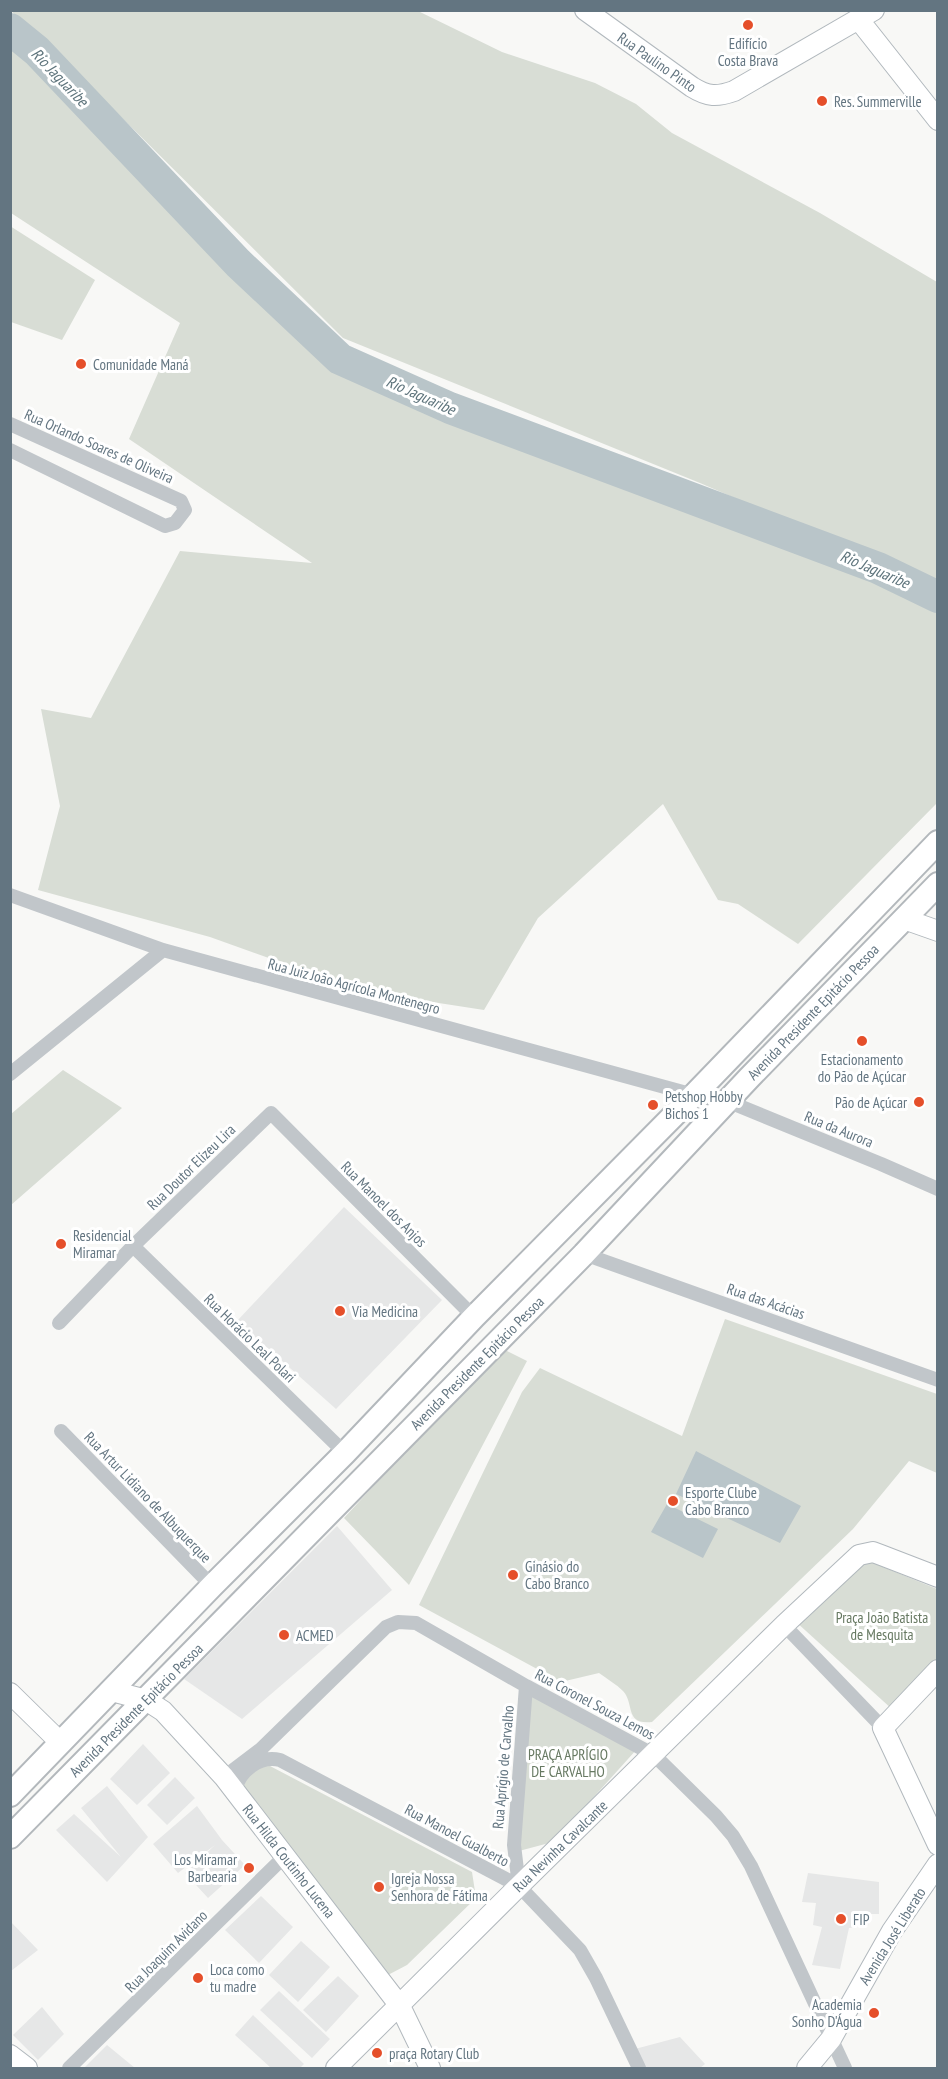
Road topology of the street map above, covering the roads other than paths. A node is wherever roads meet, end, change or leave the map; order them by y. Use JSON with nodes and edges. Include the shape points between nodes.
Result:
{"nodes":[{"id":1,"x":585,"y":10,"type":"edge"},
{"id":2,"x":863,"y":14,"type":"edge"},
{"id":3,"x":938,"y":120,"type":"edge"},
{"id":4,"x":10,"y":424,"type":"edge"},
{"id":5,"x":10,"y":450,"type":"edge"},
{"id":6,"x":938,"y":842,"type":"edge"},
{"id":7,"x":938,"y":884,"type":"edge"},
{"id":8,"x":10,"y":895,"type":"edge"},
{"id":9,"x":904,"y":919,"type":"junction"},
{"id":10,"x":938,"y":931,"type":"edge"},
{"id":11,"x":163,"y":950,"type":"junction"},
{"id":12,"x":10,"y":1074,"type":"edge"},
{"id":13,"x":694,"y":1095,"type":"junction"},
{"id":14,"x":727,"y":1101,"type":"junction"},
{"id":15,"x":271,"y":1113,"type":"joint"},
{"id":16,"x":938,"y":1189,"type":"edge"},
{"id":17,"x":133,"y":1246,"type":"junction"},
{"id":18,"x":584,"y":1254,"type":"junction"},
{"id":19,"x":474,"y":1317,"type":"junction"},
{"id":20,"x":59,"y":1323,"type":"dead end"},
{"id":21,"x":938,"y":1380,"type":"edge"},
{"id":22,"x":61,"y":1431,"type":"dead end"},
{"id":23,"x":345,"y":1454,"type":"junction"},
{"id":24,"x":938,"y":1577,"type":"edge"},
{"id":25,"x":212,"y":1586,"type":"junction"},
{"id":26,"x":784,"y":1625,"type":"junction"},
{"id":27,"x":938,"y":1670,"type":"edge"},
{"id":28,"x":526,"y":1686,"type":"junction"},
{"id":29,"x":112,"y":1691,"type":"junction"},
{"id":30,"x":10,"y":1693,"type":"edge"},
{"id":31,"x":146,"y":1700,"type":"junction"},
{"id":32,"x":883,"y":1728,"type":"junction"},
{"id":33,"x":273,"y":1738,"type":"junction"},
{"id":34,"x":61,"y":1743,"type":"junction"},
{"id":35,"x":654,"y":1755,"type":"junction"},
{"id":36,"x":280,"y":1760,"type":"junction"},
{"id":37,"x":230,"y":1785,"type":"junction"},
{"id":38,"x":10,"y":1794,"type":"edge"},
{"id":39,"x":10,"y":1837,"type":"edge"},
{"id":40,"x":938,"y":1845,"type":"edge"},
{"id":41,"x":285,"y":1856,"type":"junction"},
{"id":42,"x":938,"y":1864,"type":"edge"},
{"id":43,"x":519,"y":1886,"type":"junction"},
{"id":44,"x":400,"y":2006,"type":"junction"},
{"id":45,"x":831,"y":2039,"type":"junction"},
{"id":46,"x":10,"y":2055,"type":"edge"},
{"id":47,"x":27,"y":2068,"type":"edge"},
{"id":48,"x":69,"y":2068,"type":"edge"},
{"id":49,"x":336,"y":2068,"type":"edge"},
{"id":50,"x":430,"y":2068,"type":"edge"},
{"id":51,"x":639,"y":2068,"type":"edge"},
{"id":52,"x":807,"y":2068,"type":"edge"},
{"id":53,"x":845,"y":2068,"type":"edge"}],
"edges":[{"from":1,"to":2,"type":"street","name":"Rua Paulino Pinto","via":[[711,97],[734,91]]},
{"from":2,"to":3,"type":"street"},
{"from":4,"to":5,"type":"street","name":"Rua Orlando Soares de Oliveira","via":[[181,501],[185,510],[175,523],[165,526]]},
{"from":6,"to":13,"type":"main road","name":"Avenida Presidente Epitácio Pessoa"},
{"from":7,"to":9,"type":"main road","name":"Avenida Presidente Epitácio Pessoa"},
{"from":8,"to":11,"type":"street","name":"Rua Juiz João Agrícola Montenegro"},
{"from":9,"to":10,"type":"street"},
{"from":9,"to":14,"type":"main road","name":"Avenida Presidente Epitácio Pessoa"},
{"from":11,"to":12,"type":"street"},
{"from":11,"to":13,"type":"street","name":"Rua Juiz João Agrícola Montenegro"},
{"from":13,"to":19,"type":"main road","name":"Avenida Presidente Epitácio Pessoa"},
{"from":14,"to":16,"type":"street","name":"Rua da Aurora"},
{"from":14,"to":18,"type":"main road","name":"Avenida Presidente Epitácio Pessoa"},
{"from":15,"to":17,"type":"street","name":"Rua Doutor Elizeu Lira"},
{"from":15,"to":19,"type":"street","name":"Rua Manoel dos Anjos"},
{"from":17,"to":20,"type":"street","name":"Rua Doutor Elizeu Lira"},
{"from":17,"to":23,"type":"street","name":"Rua Horácio Leal Polari"},
{"from":18,"to":21,"type":"street","name":"Rua das Acácias"},
{"from":18,"to":31,"type":"main road","name":"Avenida Presidente Epitácio Pessoa"},
{"from":19,"to":23,"type":"main road","name":"Avenida Presidente Epitácio Pessoa"},
{"from":22,"to":25,"type":"street","name":"Rua Artur Lidiano de Albuquerque"},
{"from":23,"to":25,"type":"main road","name":"Avenida Presidente Epitácio Pessoa"},
{"from":24,"to":26,"type":"street","name":"Rua Nevinha Cavalcante","via":[[865,1552]]},
{"from":25,"to":29,"type":"main road","name":"Avenida Presidente Epitácio Pessoa"},
{"from":26,"to":32,"type":"street"},
{"from":26,"to":35,"type":"street","name":"Rua Nevinha Cavalcante"},
{"from":27,"to":32,"type":"street"},
{"from":28,"to":33,"type":"street","name":"Rua Coronel Souza Lemos","via":[[416,1623],[398,1622],[376,1636]]},
{"from":28,"to":35,"type":"street","name":"Rua Coronel Souza Lemos"},
{"from":28,"to":43,"type":"street","name":"Rua Aprígio de Carvalho","via":[[514,1845]]},
{"from":29,"to":31,"type":"street","name":"Rua Hilda Coutinho Lucena"},
{"from":29,"to":34,"type":"main road","name":"Avenida Presidente Epitácio Pessoa"},
{"from":30,"to":34,"type":"street"},
{"from":31,"to":37,"type":"street","name":"Rua Hilda Coutinho Lucena","via":[[163,1711]]},
{"from":31,"to":39,"type":"main road","name":"Avenida Presidente Epitácio Pessoa"},
{"from":32,"to":40,"type":"street"},
{"from":33,"to":36,"type":"street","via":[[272,1746]]},
{"from":33,"to":37,"type":"street","name":"Rua Coronel Souza Lemos"},
{"from":34,"to":38,"type":"main road","name":"Avenida Presidente Epitácio Pessoa"},
{"from":35,"to":43,"type":"street","name":"Rua Nevinha Cavalcante"},
{"from":35,"to":45,"type":"street","name":"Rua Coronel Souza Lemos","via":[[733,1836],[751,1866]]},
{"from":36,"to":37,"type":"street","via":[[269,1757],[259,1761]]},
{"from":36,"to":43,"type":"street","name":"Rua Manoel Gualberto"},
{"from":37,"to":41,"type":"street","name":"Rua Hilda Coutinho Lucena"},
{"from":41,"to":44,"type":"street","name":"Rua Hilda Coutinho Lucena"},
{"from":41,"to":48,"type":"street","name":"Rua Joaquim Avidano"},
{"from":42,"to":45,"type":"street","name":"Avenida José Liberato","via":[[892,1931]]},
{"from":43,"to":44,"type":"street","name":"Rua Nevinha Cavalcante"},
{"from":43,"to":51,"type":"street","name":"Rua Manoel Gualberto","via":[[580,1950]]},
{"from":44,"to":49,"type":"street","name":"Rua Nevinha Cavalcante"},
{"from":44,"to":50,"type":"street","name":"Rua Hilda Coutinho Lucena"},
{"from":45,"to":52,"type":"street","name":"Avenida José Liberato"},
{"from":45,"to":53,"type":"street","name":"Rua Coronel Souza Lemos"},
{"from":46,"to":47,"type":"street"}]}
